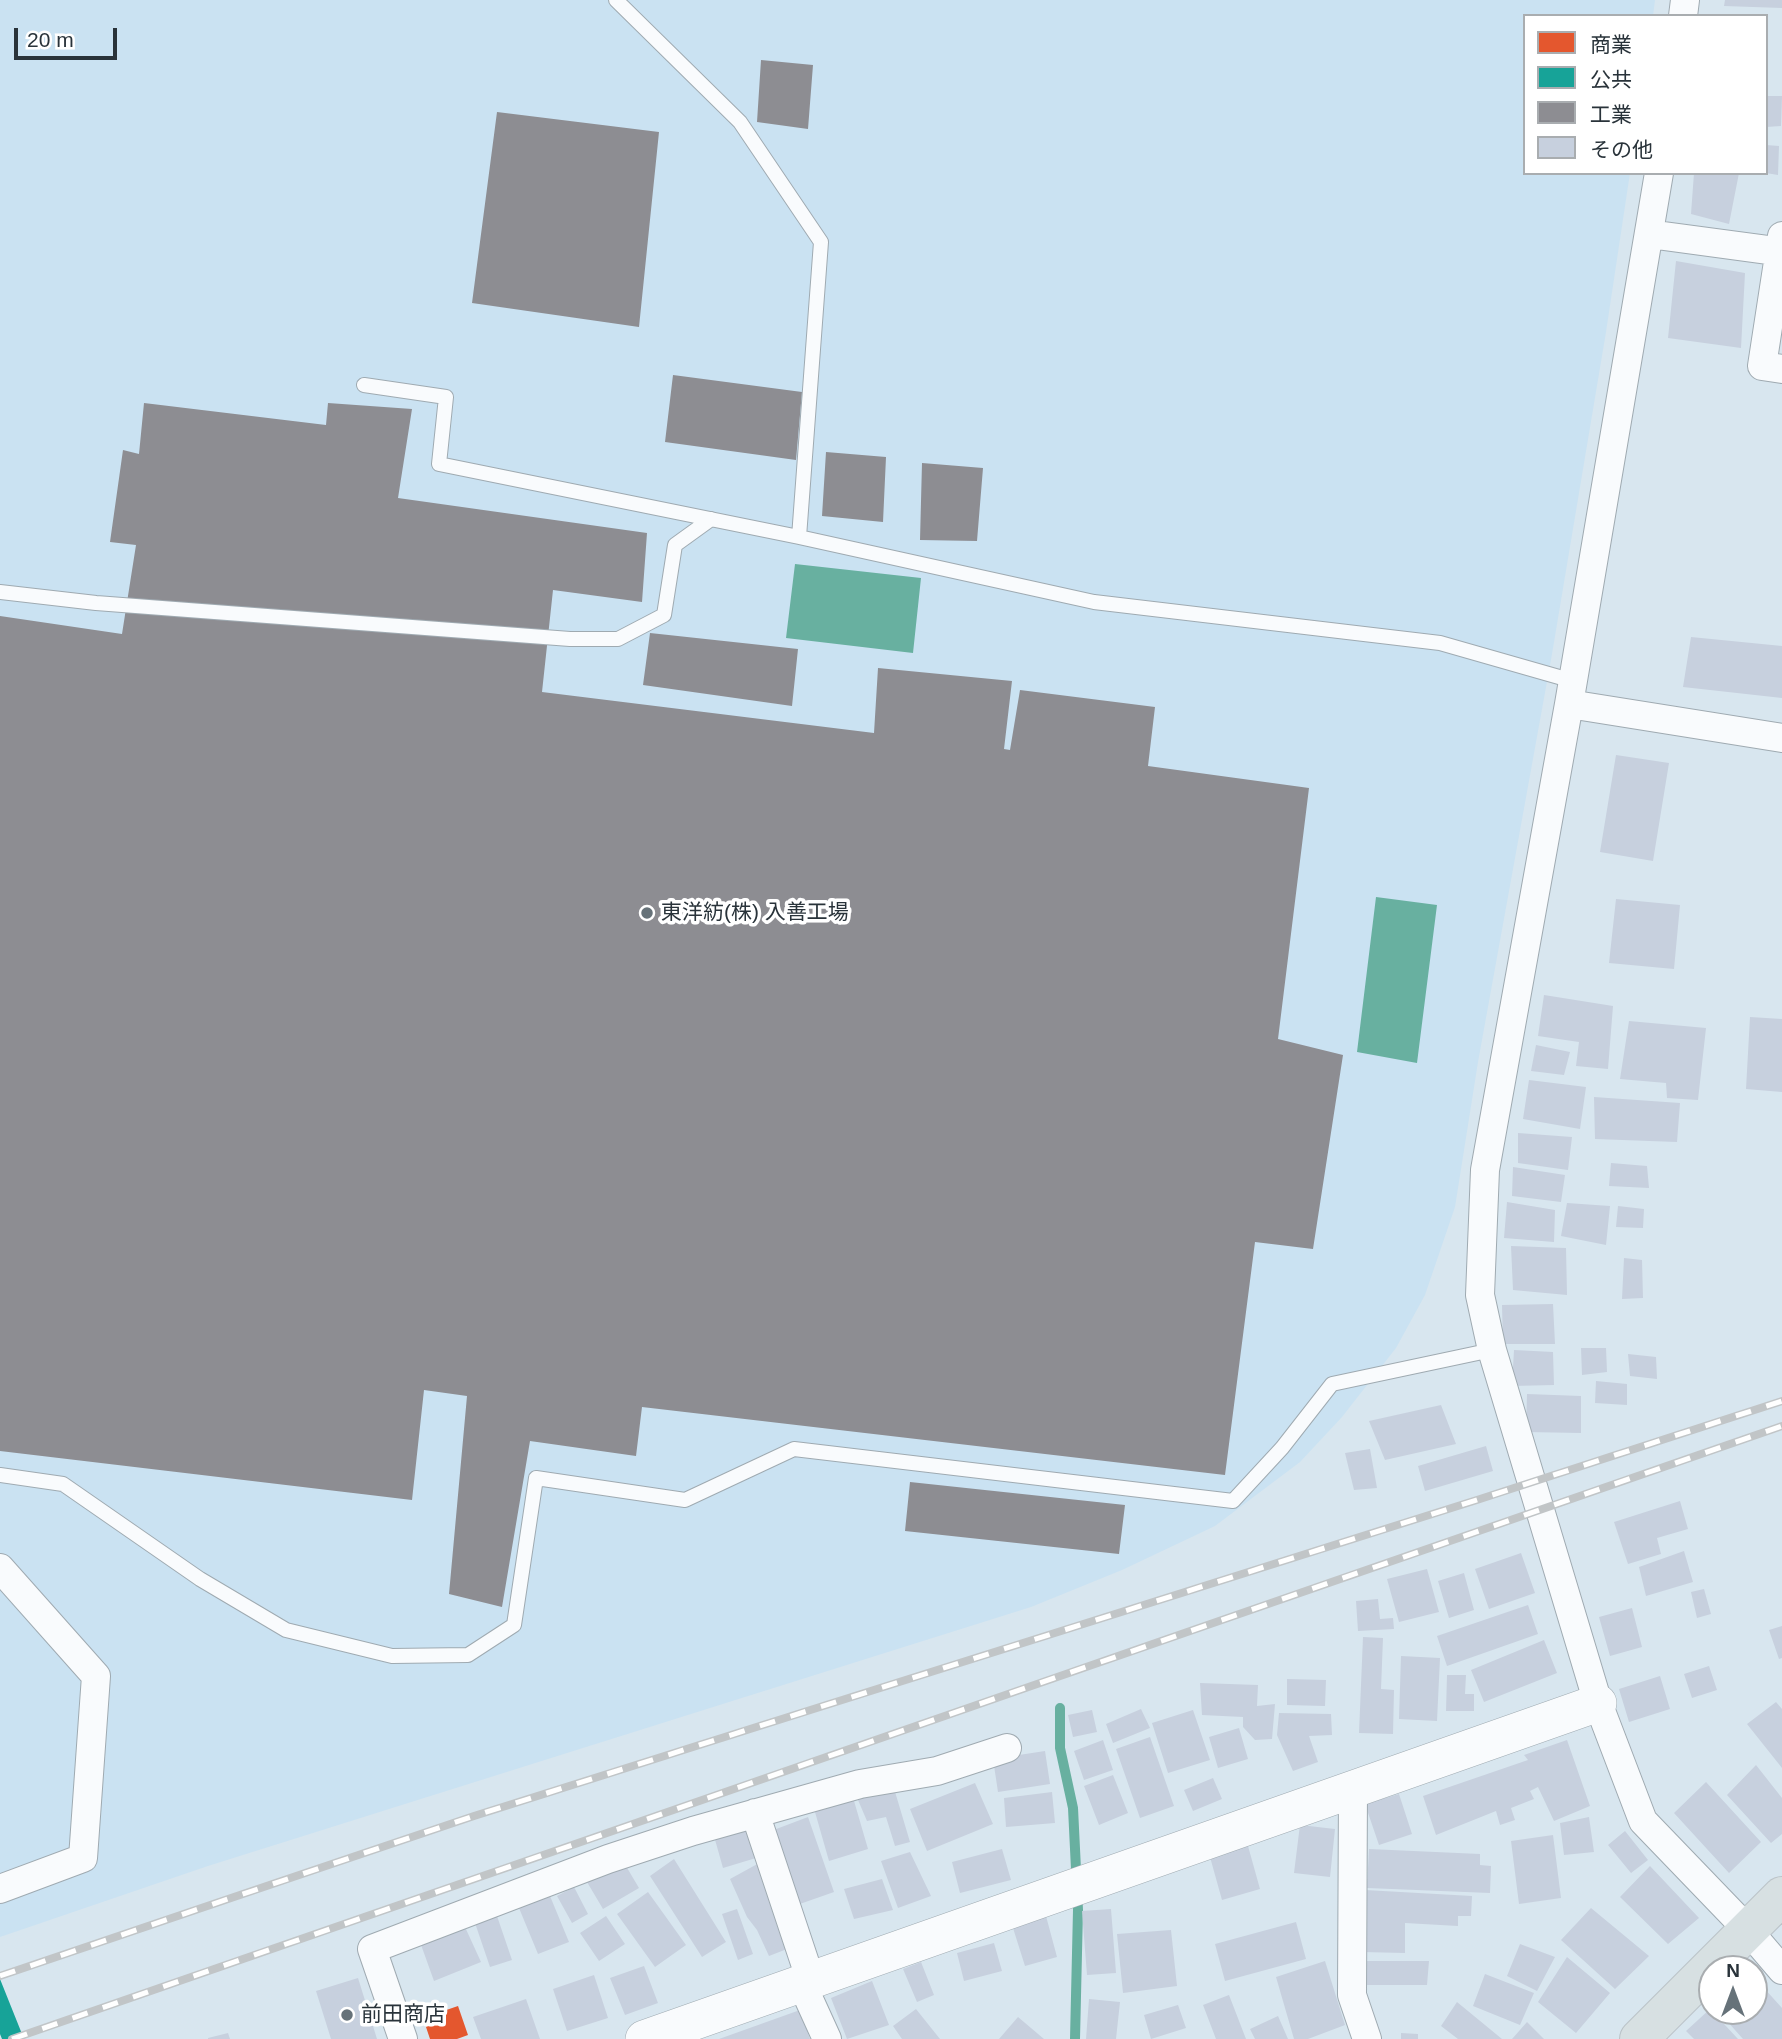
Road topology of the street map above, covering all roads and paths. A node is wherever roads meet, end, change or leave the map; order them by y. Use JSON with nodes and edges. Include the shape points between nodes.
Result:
{"nodes":[{"id":1,"x":616,"y":0,"type":"edge"},
{"id":2,"x":1659,"y":175,"type":"edge"},
{"id":3,"x":1649,"y":234,"type":"junction"},
{"id":4,"x":1781,"y":246,"type":"edge"},
{"id":5,"x":1782,"y":369,"type":"edge"},
{"id":6,"x":364,"y":385,"type":"dead end"},
{"id":7,"x":711,"y":519,"type":"junction"},
{"id":8,"x":799,"y":537,"type":"junction"},
{"id":9,"x":0,"y":592,"type":"edge"},
{"id":10,"x":1571,"y":693,"type":"junction"},
{"id":11,"x":1782,"y":737,"type":"edge"},
{"id":12,"x":1492,"y":1350,"type":"junction"},
{"id":13,"x":0,"y":1475,"type":"edge"},
{"id":14,"x":0,"y":1568,"type":"edge"},
{"id":15,"x":1598,"y":1703,"type":"junction"},
{"id":16,"x":1007,"y":1748,"type":"dead end"},
{"id":17,"x":1353,"y":1789,"type":"junction"},
{"id":18,"x":755,"y":1813,"type":"junction"},
{"id":19,"x":0,"y":1889,"type":"edge"},
{"id":20,"x":1782,"y":1896,"type":"edge"},
{"id":21,"x":1747,"y":1929,"type":"junction"},
{"id":22,"x":1782,"y":1970,"type":"edge"},
{"id":23,"x":807,"y":1982,"type":"junction"},
{"id":24,"x":403,"y":2039,"type":"edge"},
{"id":25,"x":644,"y":2039,"type":"edge"},
{"id":26,"x":827,"y":2039,"type":"edge"},
{"id":27,"x":1367,"y":2039,"type":"edge"},
{"id":28,"x":1639,"y":2039,"type":"edge"}],
"edges":[{"from":1,"to":8,"type":"lane","via":[[740,122],[821,242]]},
{"from":2,"to":3,"type":"street"},
{"from":3,"to":4,"type":"street"},
{"from":3,"to":10,"type":"street"},
{"from":4,"to":5,"type":"street","via":[[1762,366]]},
{"from":6,"to":7,"type":"lane","via":[[446,397],[439,464]]},
{"from":7,"to":8,"type":"lane"},
{"from":7,"to":9,"type":"lane","via":[[675,545],[664,615],[618,639],[542,637]]},
{"from":8,"to":10,"type":"lane","via":[[1094,602],[1440,643]]},
{"from":10,"to":11,"type":"street"},
{"from":10,"to":12,"type":"street","via":[[1485,1170],[1480,1295]]},
{"from":12,"to":13,"type":"lane","via":[[1332,1384],[1233,1501],[794,1449],[685,1500],[536,1478],[514,1625],[468,1655],[392,1656],[286,1630],[200,1579],[63,1483]]},
{"from":12,"to":15,"type":"street"},
{"from":14,"to":19,"type":"street","via":[[96,1676],[83,1858]]},
{"from":15,"to":17,"type":"street"},
{"from":15,"to":21,"type":"street","via":[[1643,1821]]},
{"from":16,"to":18,"type":"street","via":[[937,1771],[860,1784]]},
{"from":17,"to":23,"type":"street"},
{"from":17,"to":27,"type":"street","via":[[1352,1996]]},
{"from":18,"to":23,"type":"street"},
{"from":18,"to":24,"type":"street","via":[[608,1859],[372,1949]]},
{"from":20,"to":21,"type":"main road"},
{"from":21,"to":22,"type":"street"},
{"from":21,"to":28,"type":"main road"},
{"from":23,"to":25,"type":"street"},
{"from":23,"to":26,"type":"street"}]}
